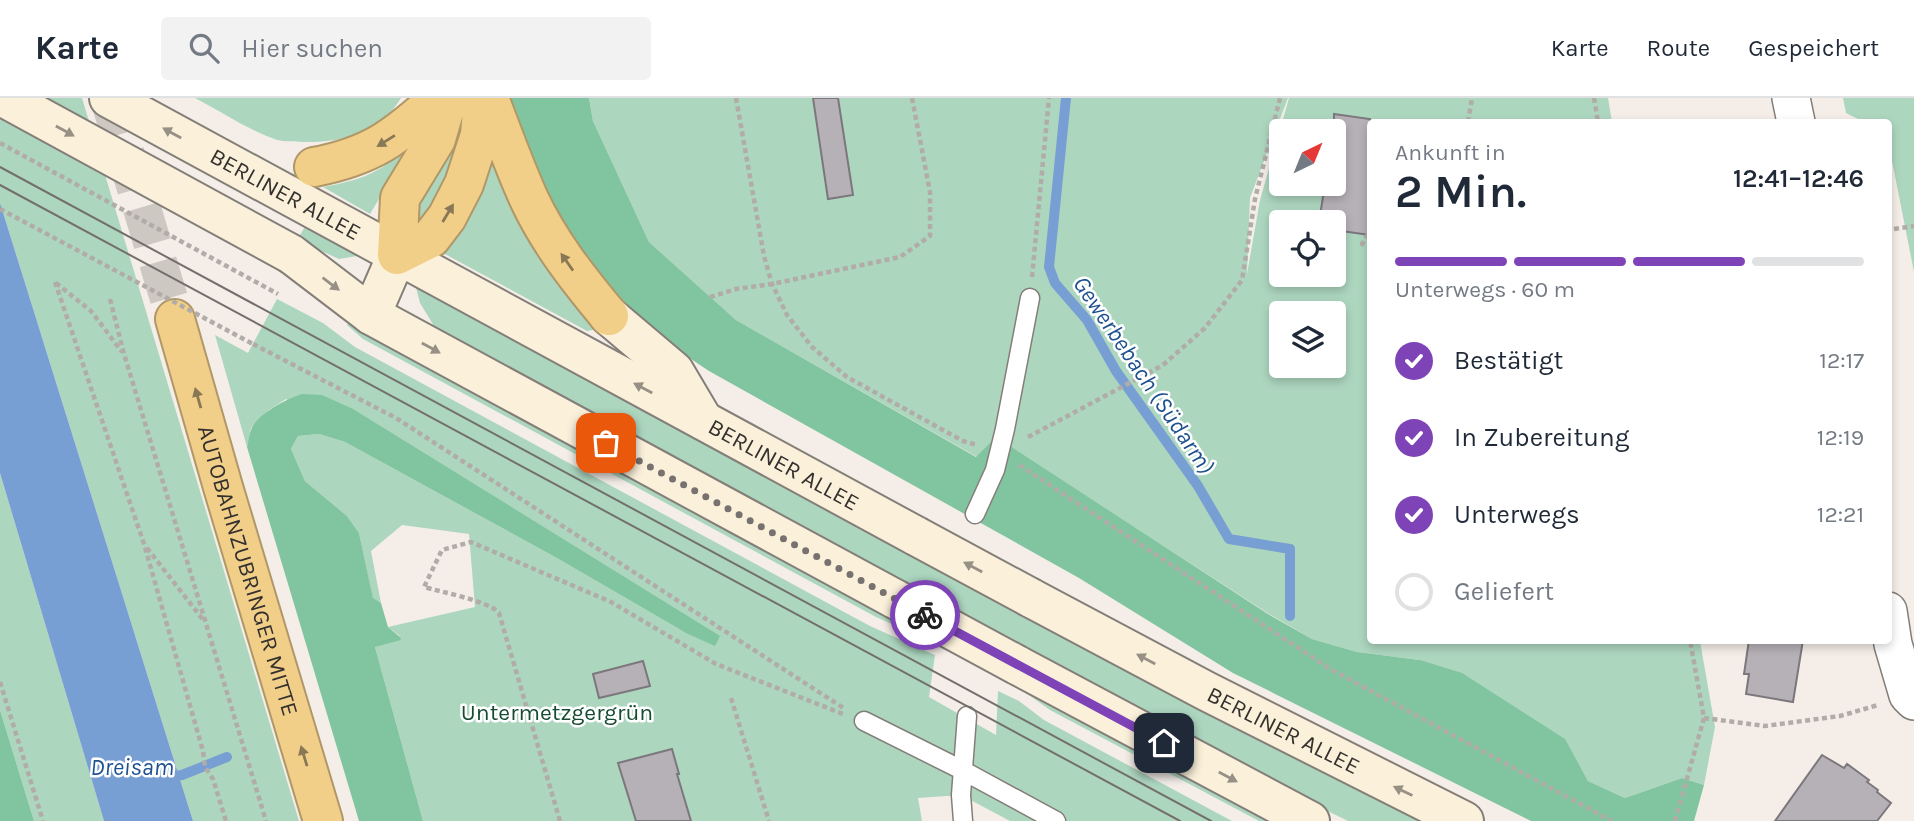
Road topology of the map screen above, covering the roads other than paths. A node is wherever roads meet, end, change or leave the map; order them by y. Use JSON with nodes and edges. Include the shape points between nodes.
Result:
{"nodes":[{"id":1,"x":5,"y":98,"type":"edge"},
{"id":2,"x":109,"y":98,"type":"edge"},
{"id":3,"x":439,"y":98,"type":"edge"},
{"id":4,"x":448,"y":98,"type":"edge"},
{"id":5,"x":483,"y":98,"type":"edge"},
{"id":6,"x":489,"y":98,"type":"edge"},
{"id":7,"x":1791,"y":98,"type":"edge"},
{"id":8,"x":1795,"y":119,"type":"edge"},
{"id":9,"x":231,"y":166,"type":"junction"},
{"id":10,"x":314,"y":167,"type":"joint"},
{"id":11,"x":397,"y":255,"type":"junction"},
{"id":12,"x":1030,"y":298,"type":"road end"},
{"id":13,"x":371,"y":315,"type":"junction"},
{"id":14,"x":609,"y":316,"type":"joint"},
{"id":15,"x":175,"y":319,"type":"tunnel mouth"},
{"id":16,"x":702,"y":420,"type":"junction"},
{"id":17,"x":975,"y":514,"type":"dead end"},
{"id":18,"x":1892,"y":637,"type":"edge"},
{"id":19,"x":1911,"y":698,"type":"edge"},
{"id":20,"x":967,"y":716,"type":"dead end"},
{"id":21,"x":864,"y":721,"type":"road end"},
{"id":22,"x":962,"y":770,"type":"junction"},
{"id":23,"x":323,"y":821,"type":"edge"},
{"id":24,"x":963,"y":821,"type":"edge"},
{"id":25,"x":1056,"y":821,"type":"edge"},
{"id":26,"x":1310,"y":821,"type":"edge"},
{"id":27,"x":1464,"y":821,"type":"edge"}],
"edges":[{"from":1,"to":13,"type":"main road","one_way":true,"bridge":true,"via":[[291,254]]},
{"from":9,"to":2,"type":"main road","name":"BERLINER ALLEE","one_way":true},
{"from":3,"to":10,"type":"highway","one_way":true,"via":[[386,143]]},
{"from":4,"to":11,"type":"highway","via":[[436,139],[400,198]]},
{"from":11,"to":5,"type":"highway","one_way":true,"via":[[431,238],[447,217],[480,135]]},
{"from":14,"to":6,"type":"highway","one_way":true,"via":[[555,245],[530,201]]},
{"from":7,"to":8,"type":"street"},
{"from":9,"to":10,"type":"main road"},
{"from":9,"to":11,"type":"main road","name":"BERLINER ALLEE"},
{"from":11,"to":13,"type":"main road"},
{"from":16,"to":11,"type":"main road","name":"BERLINER ALLEE","one_way":true},
{"from":12,"to":17,"type":"lane","via":[[1000,452]]},
{"from":13,"to":26,"type":"main road","one_way":true,"bridge":true},
{"from":14,"to":16,"type":"main road","via":[[674,372]]},
{"from":23,"to":15,"type":"highway","name":"AUTOBAHNZUBRINGER MITTE","one_way":true},
{"from":27,"to":16,"type":"main road","name":"BERLINER ALLEE","one_way":true,"bridge":true,"via":[[1218,697]]},
{"from":18,"to":19,"type":"street"},
{"from":20,"to":22,"type":"lane"},
{"from":21,"to":22,"type":"lane"},
{"from":22,"to":24,"type":"lane"},
{"from":22,"to":25,"type":"lane"}]}
